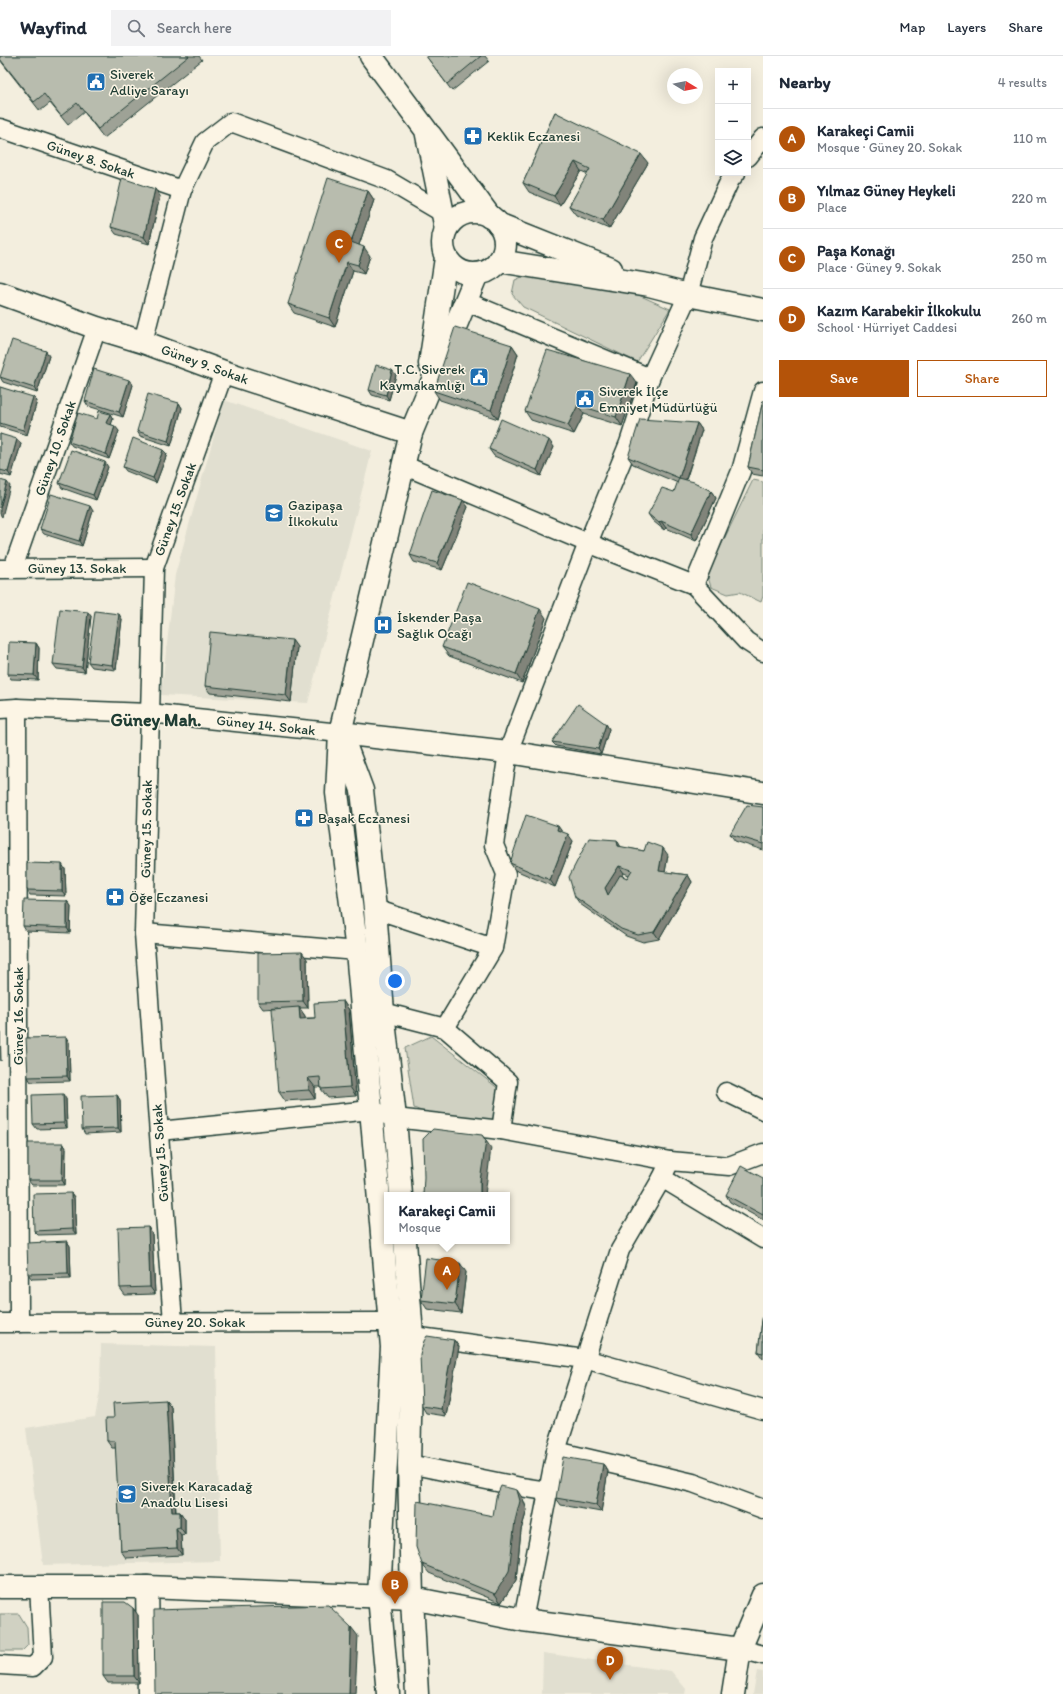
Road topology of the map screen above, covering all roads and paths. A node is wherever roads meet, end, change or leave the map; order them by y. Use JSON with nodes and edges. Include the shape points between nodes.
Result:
{"nodes":[{"id":1,"x":371,"y":56,"type":"edge"},
{"id":2,"x":0,"y":128,"type":"edge"},
{"id":3,"x":426,"y":130,"type":"junction"},
{"id":4,"x":763,"y":138,"type":"edge"},
{"id":5,"x":751,"y":153,"type":"edge"},
{"id":6,"x":733,"y":176,"type":"edge"},
{"id":7,"x":182,"y":190,"type":"junction"},
{"id":8,"x":445,"y":221,"type":"junction"},
{"id":9,"x":494,"y":221,"type":"junction"},
{"id":10,"x":446,"y":258,"type":"junction"},
{"id":11,"x":499,"y":260,"type":"junction"},
{"id":12,"x":476,"y":274,"type":"junction"},
{"id":13,"x":649,"y":285,"type":"junction"},
{"id":14,"x":0,"y":293,"type":"edge"},
{"id":15,"x":688,"y":295,"type":"junction"},
{"id":16,"x":465,"y":301,"type":"junction"},
{"id":17,"x":763,"y":310,"type":"edge"},
{"id":18,"x":97,"y":328,"type":"junction"},
{"id":19,"x":143,"y":342,"type":"junction"},
{"id":20,"x":224,"y":372,"type":"junction"},
{"id":21,"x":650,"y":378,"type":"junction"},
{"id":22,"x":763,"y":391,"type":"edge"},
{"id":23,"x":425,"y":401,"type":"junction"},
{"id":24,"x":410,"y":433,"type":"junction"},
{"id":25,"x":403,"y":465,"type":"junction"},
{"id":26,"x":588,"y":543,"type":"junction"},
{"id":27,"x":154,"y":568,"type":"junction"},
{"id":28,"x":7,"y":569,"type":"edge"},
{"id":29,"x":694,"y":585,"type":"junction"},
{"id":30,"x":763,"y":652,"type":"edge"},
{"id":31,"x":9,"y":709,"type":"edge"},
{"id":32,"x":149,"y":713,"type":"junction"},
{"id":33,"x":340,"y":733,"type":"junction"},
{"id":34,"x":508,"y":752,"type":"junction"},
{"id":35,"x":763,"y":793,"type":"edge"},
{"id":36,"x":375,"y":909,"type":"junction"},
{"id":37,"x":144,"y":933,"type":"junction"},
{"id":38,"x":493,"y":948,"type":"junction"},
{"id":39,"x":357,"y":951,"type":"junction"},
{"id":40,"x":383,"y":1012,"type":"junction"},
{"id":41,"x":445,"y":1028,"type":"junction"},
{"id":42,"x":726,"y":1092,"type":"dead end"},
{"id":43,"x":371,"y":1110,"type":"junction"},
{"id":44,"x":763,"y":1110,"type":"edge"},
{"id":45,"x":396,"y":1118,"type":"junction"},
{"id":46,"x":501,"y":1130,"type":"junction"},
{"id":47,"x":159,"y":1131,"type":"junction"},
{"id":48,"x":763,"y":1153,"type":"edge"},
{"id":49,"x":670,"y":1161,"type":"junction"},
{"id":50,"x":662,"y":1178,"type":"junction"},
{"id":51,"x":401,"y":1192,"type":"edge"},
{"id":52,"x":763,"y":1240,"type":"edge"},
{"id":53,"x":405,"y":1244,"type":"edge"},
{"id":54,"x":173,"y":1322,"type":"junction"},
{"id":55,"x":391,"y":1322,"type":"junction"},
{"id":56,"x":0,"y":1323,"type":"edge"},
{"id":57,"x":19,"y":1323,"type":"junction"},
{"id":58,"x":412,"y":1336,"type":"junction"},
{"id":59,"x":585,"y":1359,"type":"junction"},
{"id":60,"x":763,"y":1410,"type":"edge"},
{"id":61,"x":556,"y":1451,"type":"junction"},
{"id":62,"x":410,"y":1464,"type":"junction"},
{"id":63,"x":547,"y":1491,"type":"junction"},
{"id":64,"x":763,"y":1509,"type":"edge"},
{"id":65,"x":39,"y":1586,"type":"junction"},
{"id":66,"x":0,"y":1587,"type":"edge"},
{"id":67,"x":147,"y":1587,"type":"junction"},
{"id":68,"x":763,"y":1595,"type":"edge"},
{"id":69,"x":379,"y":1596,"type":"junction"},
{"id":70,"x":412,"y":1598,"type":"junction"},
{"id":71,"x":523,"y":1620,"type":"junction"},
{"id":72,"x":740,"y":1649,"type":"junction"},
{"id":73,"x":763,"y":1655,"type":"edge"},
{"id":74,"x":0,"y":1666,"type":"edge"},
{"id":75,"x":149,"y":1694,"type":"edge"},
{"id":76,"x":388,"y":1694,"type":"edge"},
{"id":77,"x":417,"y":1694,"type":"edge"},
{"id":78,"x":733,"y":1694,"type":"edge"}],
"edges":[{"from":1,"to":3,"type":"main road"},
{"from":2,"to":7,"type":"street","name":"Güney 8. Sokak"},
{"from":3,"to":8,"type":"main road"},
{"from":3,"to":9,"type":"main road"},
{"from":4,"to":5,"type":"street"},
{"from":6,"to":15,"type":"street","via":[[703,238]]},
{"from":7,"to":8,"type":"street","via":[[205,142],[231,122],[387,180]]},
{"from":7,"to":19,"type":"street"},
{"from":8,"to":9,"type":"main road","via":[[452,221],[471,212],[481,213]]},
{"from":8,"to":10,"type":"main road","via":[[443,244]]},
{"from":9,"to":11,"type":"main road","via":[[503,233],[503,252]]},
{"from":9,"to":13,"type":"main road"},
{"from":10,"to":12,"type":"main road","via":[[459,270]]},
{"from":10,"to":23,"type":"main road"},
{"from":11,"to":12,"type":"main road","via":[[493,267]]},
{"from":11,"to":13,"type":"main road"},
{"from":12,"to":16,"type":"main road"},
{"from":13,"to":15,"type":"main road"},
{"from":14,"to":18,"type":"main road","name":"Güney 9. Sokak"},
{"from":15,"to":17,"type":"main road"},
{"from":15,"to":21,"type":"street"},
{"from":16,"to":21,"type":"street"},
{"from":16,"to":23,"type":"main road"},
{"from":18,"to":19,"type":"main road","name":"Güney 9. Sokak"},
{"from":18,"to":28,"type":"street","name":"Güney 10. Sokak"},
{"from":19,"to":20,"type":"main road","name":"Güney 9. Sokak"},
{"from":20,"to":24,"type":"main road","name":"Güney 9. Sokak"},
{"from":20,"to":27,"type":"street","name":"Güney 15. Sokak"},
{"from":21,"to":26,"type":"street","via":[[629,444]]},
{"from":22,"to":29,"type":"street","via":[[741,471]]},
{"from":23,"to":24,"type":"main road"},
{"from":24,"to":25,"type":"main road"},
{"from":25,"to":26,"type":"street"},
{"from":25,"to":33,"type":"main road"},
{"from":26,"to":29,"type":"street"},
{"from":26,"to":34,"type":"street"},
{"from":27,"to":28,"type":"street","name":"Güney 13. Sokak"},
{"from":27,"to":32,"type":"street","name":"Güney 15. Sokak"},
{"from":29,"to":30,"type":"street","via":[[746,641]]},
{"from":31,"to":32,"type":"street","name":"Güney 14. Sokak"},
{"from":31,"to":57,"type":"street","name":"Güney 16. Sokak"},
{"from":32,"to":33,"type":"street","name":"Güney 14. Sokak"},
{"from":32,"to":37,"type":"street","name":"Güney 15. Sokak"},
{"from":33,"to":34,"type":"main road"},
{"from":33,"to":36,"type":"main road","via":[[362,790]]},
{"from":33,"to":39,"type":"main road","via":[[337,793]]},
{"from":34,"to":35,"type":"main road"},
{"from":34,"to":38,"type":"street","via":[[494,845],[506,874]]},
{"from":36,"to":38,"type":"street"},
{"from":36,"to":40,"type":"main road"},
{"from":37,"to":39,"type":"street"},
{"from":37,"to":47,"type":"street","name":"Güney 15. Sokak"},
{"from":38,"to":41,"type":"street"},
{"from":39,"to":43,"type":"main road"},
{"from":40,"to":41,"type":"street"},
{"from":40,"to":45,"type":"main road"},
{"from":41,"to":46,"type":"street","via":[[508,1082]]},
{"from":42,"to":44,"type":"street"},
{"from":43,"to":45,"type":"street"},
{"from":43,"to":47,"type":"street"},
{"from":43,"to":55,"type":"main road"},
{"from":45,"to":46,"type":"street"},
{"from":45,"to":51,"type":"main road"},
{"from":46,"to":49,"type":"street"},
{"from":47,"to":54,"type":"street","name":"Güney 15. Sokak"},
{"from":48,"to":49,"type":"street","via":[[729,1166]]},
{"from":49,"to":50,"type":"street"},
{"from":50,"to":52,"type":"street"},
{"from":50,"to":59,"type":"street","via":[[620,1250]]},
{"from":53,"to":58,"type":"main road"},
{"from":54,"to":55,"type":"street","name":"Güney 20. Sokak"},
{"from":54,"to":57,"type":"street","name":"Güney 20. Sokak"},
{"from":55,"to":69,"type":"main road","via":[[392,1347]]},
{"from":56,"to":57,"type":"street","name":"Güney 20. Sokak"},
{"from":58,"to":59,"type":"street"},
{"from":58,"to":62,"type":"main road"},
{"from":59,"to":60,"type":"street"},
{"from":59,"to":61,"type":"street"},
{"from":61,"to":63,"type":"street"},
{"from":61,"to":64,"type":"street","via":[[693,1483]]},
{"from":62,"to":63,"type":"street"},
{"from":62,"to":70,"type":"main road"},
{"from":63,"to":71,"type":"street"},
{"from":65,"to":66,"type":"main road"},
{"from":65,"to":67,"type":"main road"},
{"from":65,"to":74,"type":"street","via":[[43,1656],[33,1666]]},
{"from":67,"to":69,"type":"main road"},
{"from":67,"to":75,"type":"main road"},
{"from":68,"to":72,"type":"main road"},
{"from":69,"to":70,"type":"main road"},
{"from":69,"to":76,"type":"main road"},
{"from":70,"to":71,"type":"main road"},
{"from":70,"to":77,"type":"main road"},
{"from":71,"to":72,"type":"main road"},
{"from":72,"to":73,"type":"street"},
{"from":72,"to":78,"type":"main road"}]}
